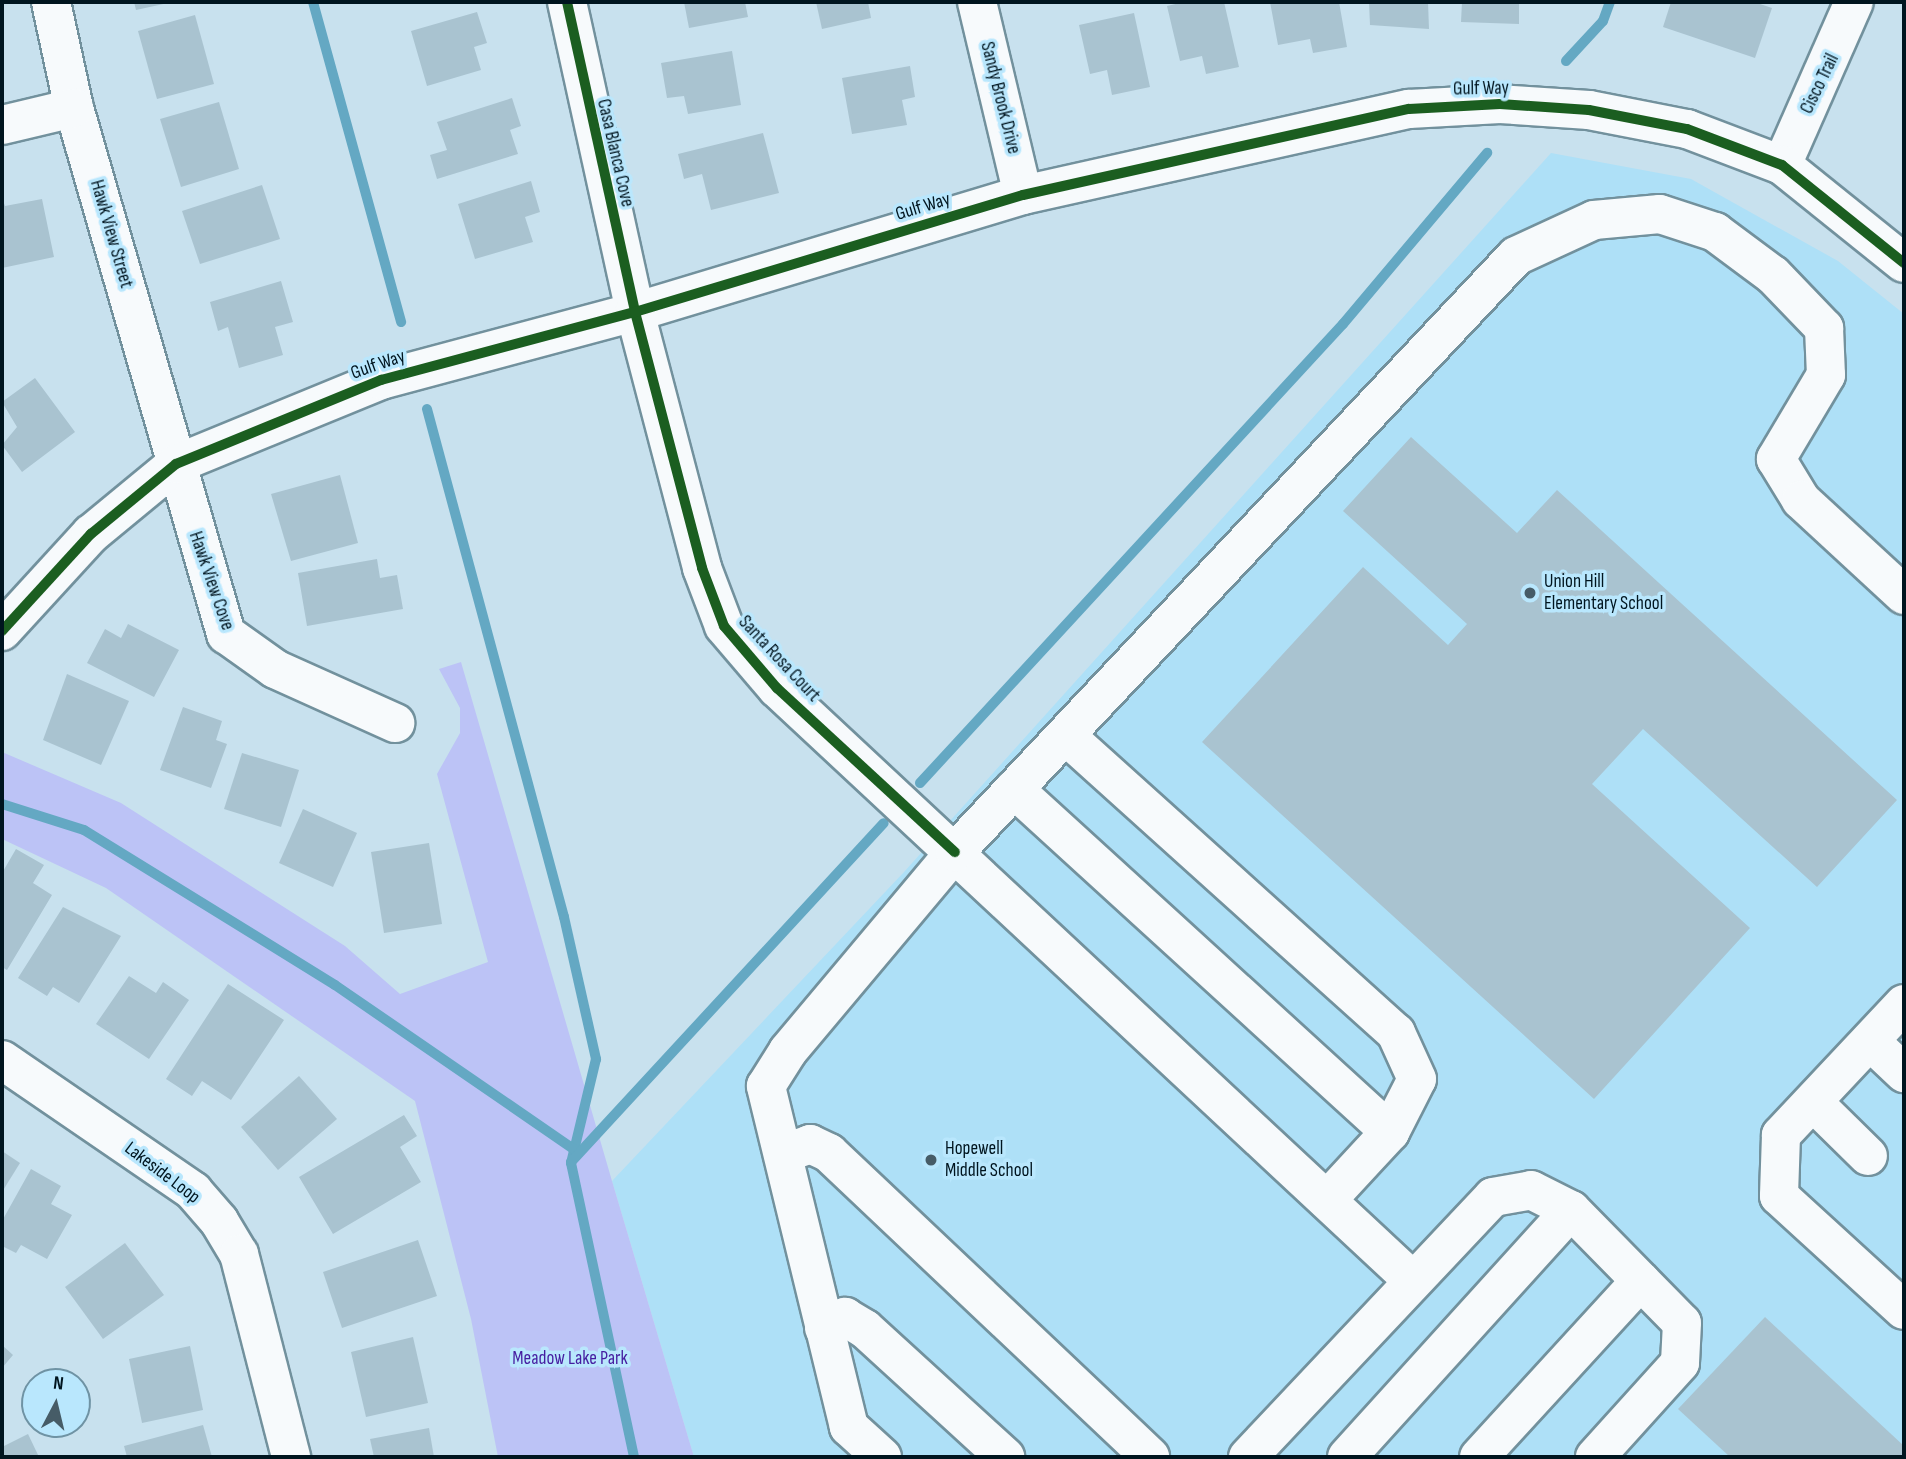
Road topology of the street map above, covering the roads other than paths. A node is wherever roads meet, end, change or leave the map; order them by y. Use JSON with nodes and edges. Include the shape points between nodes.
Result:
{"nodes":[{"id":1,"x":51,"y":2,"type":"edge"},
{"id":2,"x":567,"y":2,"type":"edge"},
{"id":3,"x":977,"y":2,"type":"edge"},
{"id":4,"x":1854,"y":2,"type":"edge"},
{"id":5,"x":75,"y":108,"type":"junction"},
{"id":6,"x":2,"y":125,"type":"edge"},
{"id":7,"x":1782,"y":165,"type":"junction"},
{"id":8,"x":1023,"y":195,"type":"junction"},
{"id":9,"x":1904,"y":262,"type":"edge"},
{"id":10,"x":635,"y":312,"type":"junction"},
{"id":11,"x":176,"y":464,"type":"junction"},
{"id":12,"x":1904,"y":595,"type":"edge"},
{"id":13,"x":2,"y":631,"type":"edge"},
{"id":14,"x":395,"y":723,"type":"dead end"},
{"id":15,"x":1065,"y":736,"type":"junction"},
{"id":16,"x":1014,"y":789,"type":"junction"},
{"id":17,"x":955,"y":852,"type":"junction"},
{"id":18,"x":1904,"y":1004,"type":"edge"},
{"id":19,"x":1870,"y":1041,"type":"junction"},
{"id":20,"x":2,"y":1059,"type":"edge"},
{"id":21,"x":1904,"y":1073,"type":"edge"},
{"id":22,"x":1814,"y":1101,"type":"junction"},
{"id":23,"x":1390,"y":1132,"type":"junction"},
{"id":24,"x":783,"y":1154,"type":"junction"},
{"id":25,"x":1868,"y":1156,"type":"dead end"},
{"id":26,"x":1327,"y":1200,"type":"junction"},
{"id":27,"x":1571,"y":1210,"type":"junction"},
{"id":28,"x":1411,"y":1279,"type":"junction"},
{"id":29,"x":1640,"y":1280,"type":"junction"},
{"id":30,"x":1904,"y":1310,"type":"edge"},
{"id":31,"x":824,"y":1328,"type":"junction"},
{"id":32,"x":291,"y":1457,"type":"edge"},
{"id":33,"x":882,"y":1457,"type":"edge"},
{"id":34,"x":1005,"y":1457,"type":"edge"},
{"id":35,"x":1150,"y":1457,"type":"edge"},
{"id":36,"x":1248,"y":1457,"type":"edge"},
{"id":37,"x":1347,"y":1457,"type":"edge"},
{"id":38,"x":1479,"y":1457,"type":"edge"},
{"id":39,"x":1595,"y":1457,"type":"edge"}],
"edges":[{"from":1,"to":5,"type":"street","name":"Hawk View Street"},
{"from":2,"to":10,"type":"street","name":"Casa Blanca Cove"},
{"from":3,"to":8,"type":"street","name":"Sandy Brook Drive"},
{"from":4,"to":7,"type":"street","name":"Cisco Trail"},
{"from":5,"to":6,"type":"street"},
{"from":5,"to":11,"type":"street","name":"Hawk View Street"},
{"from":7,"to":8,"type":"street","name":"Gulf Way","via":[[1687,128],[1590,110],[1500,104],[1409,109]]},
{"from":7,"to":9,"type":"street","name":"Gulf Way"},
{"from":8,"to":10,"type":"street","name":"Gulf Way"},
{"from":10,"to":11,"type":"street","name":"Gulf Way","via":[[381,380]]},
{"from":10,"to":17,"type":"street","name":"Santa Rosa Court","via":[[702,568],[724,626],[777,688]]},
{"from":11,"to":13,"type":"street","name":"Gulf Way","via":[[91,534]]},
{"from":11,"to":14,"type":"street","name":"Hawk View Cove","via":[[226,634],[275,669]]},
{"from":12,"to":15,"type":"street","via":[[1801,500],[1776,460],[1826,375],[1824,328],[1773,275],[1715,232],[1660,214],[1594,220],[1516,256]]},
{"from":15,"to":16,"type":"street"},
{"from":15,"to":23,"type":"street","via":[[1396,1033],[1417,1079]]},
{"from":16,"to":17,"type":"street"},
{"from":16,"to":23,"type":"street"},
{"from":17,"to":24,"type":"street","via":[[788,1051],[766,1086]]},
{"from":17,"to":26,"type":"street","name":"Santa Rosa Court"},
{"from":18,"to":19,"type":"street"},
{"from":19,"to":21,"type":"street"},
{"from":19,"to":22,"type":"street"},
{"from":20,"to":32,"type":"street","name":"Lakeside Loop","via":[[193,1192],[219,1221],[239,1254]]},
{"from":22,"to":25,"type":"street"},
{"from":22,"to":30,"type":"street","via":[[1781,1135],[1779,1196]]},
{"from":23,"to":26,"type":"street"},
{"from":24,"to":31,"type":"street"},
{"from":24,"to":35,"type":"street","via":[[810,1144],[829,1153]]},
{"from":26,"to":28,"type":"street","name":"Santa Rosa Court"},
{"from":27,"to":28,"type":"street","via":[[1531,1191],[1493,1197]]},
{"from":27,"to":29,"type":"street"},
{"from":27,"to":37,"type":"street"},
{"from":28,"to":36,"type":"street"},
{"from":29,"to":38,"type":"street"},
{"from":29,"to":39,"type":"street","via":[[1682,1323],[1680,1363]]},
{"from":31,"to":33,"type":"street","via":[[849,1427]]},
{"from":31,"to":34,"type":"street","via":[[845,1317],[865,1329]]}]}
